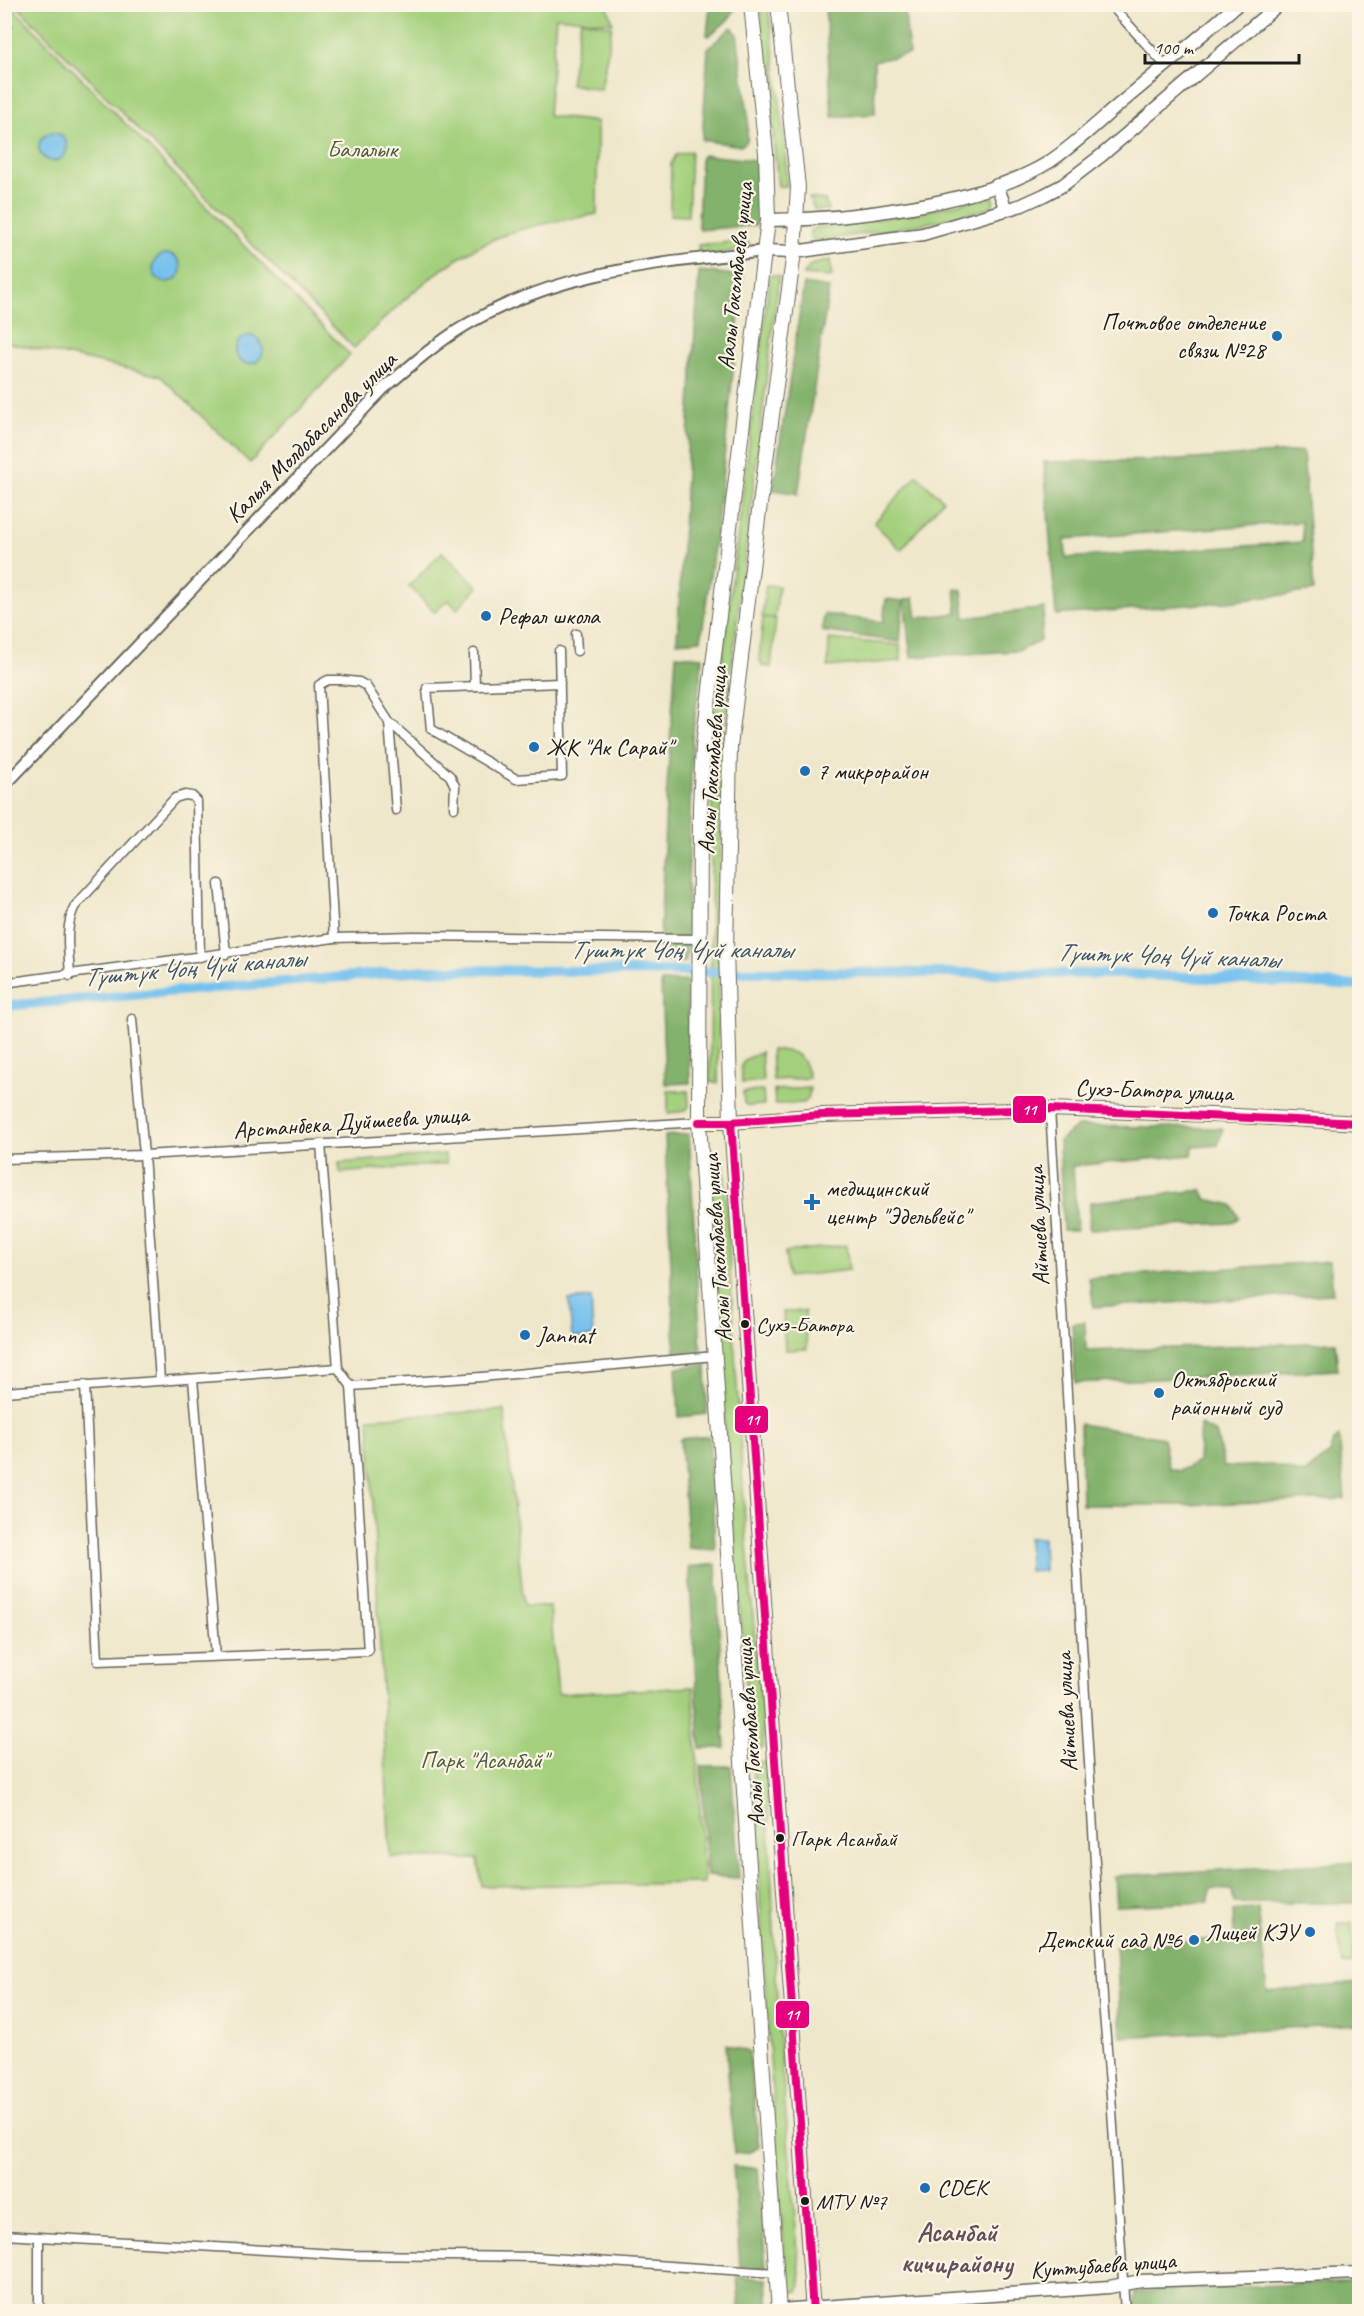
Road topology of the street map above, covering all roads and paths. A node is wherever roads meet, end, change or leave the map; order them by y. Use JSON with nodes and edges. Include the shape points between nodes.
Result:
{"nodes":[{"id":1,"x":751,"y":4,"type":"edge"},
{"id":2,"x":778,"y":4,"type":"edge"},
{"id":3,"x":1110,"y":4,"type":"edge"},
{"id":4,"x":1238,"y":4,"type":"edge"},
{"id":5,"x":1279,"y":4,"type":"edge"},
{"id":6,"x":1166,"y":65,"type":"junction"},
{"id":7,"x":998,"y":185,"type":"junction"},
{"id":8,"x":1006,"y":210,"type":"junction"},
{"id":9,"x":768,"y":220,"type":"junction"},
{"id":10,"x":797,"y":220,"type":"junction"},
{"id":11,"x":764,"y":251,"type":"junction"},
{"id":12,"x":794,"y":252,"type":"junction"},
{"id":13,"x":576,"y":634,"type":"dead end"},
{"id":14,"x":559,"y":651,"type":"dead end"},
{"id":15,"x":577,"y":651,"type":"dead end"},
{"id":16,"x":474,"y":653,"type":"dead end"},
{"id":17,"x":560,"y":683,"type":"junction"},
{"id":18,"x":475,"y":686,"type":"junction"},
{"id":19,"x":389,"y":722,"type":"junction"},
{"id":20,"x":4,"y":786,"type":"edge"},
{"id":21,"x":454,"y":808,"type":"dead end"},
{"id":22,"x":396,"y":810,"type":"dead end"},
{"id":23,"x":219,"y":884,"type":"dead end"},
{"id":24,"x":334,"y":938,"type":"junction"},
{"id":25,"x":701,"y":944,"type":"junction"},
{"id":26,"x":226,"y":954,"type":"junction"},
{"id":27,"x":200,"y":957,"type":"junction"},
{"id":28,"x":70,"y":976,"type":"junction"},
{"id":29,"x":4,"y":983,"type":"edge"},
{"id":30,"x":132,"y":1019,"type":"dead end"},
{"id":31,"x":1050,"y":1109,"type":"junction"},
{"id":32,"x":699,"y":1122,"type":"junction"},
{"id":33,"x":731,"y":1122,"type":"junction"},
{"id":34,"x":1359,"y":1123,"type":"edge"},
{"id":35,"x":321,"y":1144,"type":"junction"},
{"id":36,"x":144,"y":1155,"type":"junction"},
{"id":37,"x":4,"y":1159,"type":"edge"},
{"id":38,"x":715,"y":1356,"type":"junction"},
{"id":39,"x":338,"y":1368,"type":"junction"},
{"id":40,"x":193,"y":1379,"type":"junction"},
{"id":41,"x":160,"y":1380,"type":"junction"},
{"id":42,"x":85,"y":1385,"type":"junction"},
{"id":43,"x":351,"y":1386,"type":"junction"},
{"id":44,"x":4,"y":1392,"type":"edge"},
{"id":45,"x":216,"y":1656,"type":"junction"},
{"id":46,"x":4,"y":2235,"type":"edge"},
{"id":47,"x":39,"y":2237,"type":"junction"},
{"id":48,"x":776,"y":2273,"type":"junction"},
{"id":49,"x":1359,"y":2273,"type":"edge"},
{"id":50,"x":1124,"y":2284,"type":"junction"},
{"id":51,"x":812,"y":2310,"type":"edge"},
{"id":52,"x":779,"y":2311,"type":"edge"},
{"id":53,"x":39,"y":2312,"type":"edge"},
{"id":54,"x":1125,"y":2312,"type":"edge"}],
"edges":[{"from":1,"to":9,"type":"main road","name":"Аалы Токомбаева улица","via":[[766,153]]},
{"from":2,"to":10,"type":"main road","name":"Аалы Токомбаева улица","via":[[795,152]]},
{"from":3,"to":6,"type":"street"},
{"from":4,"to":6,"type":"main road"},
{"from":5,"to":8,"type":"main road","via":[[1081,171],[1044,195]]},
{"from":6,"to":7,"type":"main road","via":[[1050,161]]},
{"from":7,"to":8,"type":"main road"},
{"from":7,"to":10,"type":"main road","via":[[920,205]]},
{"from":8,"to":12,"type":"main road","via":[[923,234]]},
{"from":9,"to":10,"type":"main road"},
{"from":9,"to":11,"type":"main road","name":"Аалы Токомбаева улица"},
{"from":10,"to":12,"type":"main road","name":"Аалы Токомбаева улица"},
{"from":11,"to":12,"type":"main road"},
{"from":11,"to":20,"type":"street","name":"Калыя Молдобасанова улица","via":[[631,268],[554,285],[491,312],[437,345],[383,389]]},
{"from":11,"to":25,"type":"main road","name":"Аалы Токомбаева улица","via":[[703,745]]},
{"from":12,"to":33,"type":"main road","name":"Аалы Токомбаева улица","via":[[730,747],[726,987]]},
{"from":13,"to":15,"type":"street"},
{"from":14,"to":17,"type":"street"},
{"from":16,"to":18,"type":"street"},
{"from":17,"to":18,"type":"street"},
{"from":17,"to":18,"type":"street","via":[[562,776],[516,779],[431,729],[427,688]]},
{"from":19,"to":21,"type":"street","via":[[450,776],[455,786]]},
{"from":19,"to":22,"type":"street"},
{"from":19,"to":24,"type":"street","via":[[366,686],[359,682],[328,680],[319,685]]},
{"from":23,"to":26,"type":"street"},
{"from":24,"to":25,"type":"street","via":[[413,936]]},
{"from":24,"to":26,"type":"street"},
{"from":25,"to":32,"type":"main road","name":"Аалы Токомбаева улица"},
{"from":26,"to":27,"type":"street"},
{"from":27,"to":28,"type":"street"},
{"from":27,"to":28,"type":"street","via":[[198,810],[196,799],[185,795],[175,798],[75,906],[68,933]]},
{"from":28,"to":29,"type":"street"},
{"from":30,"to":36,"type":"street"},
{"from":31,"to":33,"type":"main road","name":"Сухэ-Батора улица"},
{"from":31,"to":34,"type":"main road","name":"Сухэ-Батора улица"},
{"from":31,"to":50,"type":"street","name":"Айтиева улица","via":[[1102,1991]]},
{"from":32,"to":33,"type":"main road","name":"Сухэ-Батора улица"},
{"from":32,"to":35,"type":"street","name":"Арстанбека Дуйшеева улица"},
{"from":32,"to":38,"type":"main road","name":"Аалы Токомбаева улица"},
{"from":33,"to":51,"type":"main road","name":"Аалы Токомбаева улица"},
{"from":35,"to":36,"type":"street","name":"Арстанбека Дуйшеева улица"},
{"from":35,"to":39,"type":"street"},
{"from":36,"to":37,"type":"street","name":"Арстанбека Дуйшеева улица"},
{"from":36,"to":41,"type":"street"},
{"from":38,"to":43,"type":"street"},
{"from":38,"to":48,"type":"main road","name":"Аалы Токомбаева улица"},
{"from":39,"to":40,"type":"street"},
{"from":39,"to":43,"type":"street"},
{"from":40,"to":41,"type":"street"},
{"from":40,"to":45,"type":"street"},
{"from":41,"to":42,"type":"street"},
{"from":42,"to":44,"type":"street"},
{"from":42,"to":45,"type":"street","via":[[98,1660]]},
{"from":43,"to":45,"type":"street","via":[[368,1651]]},
{"from":46,"to":47,"type":"street"},
{"from":47,"to":48,"type":"street","via":[[354,2255],[535,2257]]},
{"from":47,"to":53,"type":"street"},
{"from":48,"to":52,"type":"main road","name":"Аалы Токомбаева улица"},
{"from":49,"to":50,"type":"main road","name":"Куттубаева улица"},
{"from":50,"to":51,"type":"main road","name":"Куттубаева улица"},
{"from":50,"to":54,"type":"street","name":"Айтиева улица"},
{"from":51,"to":52,"type":"main road","name":"Куттубаева улица"}]}
